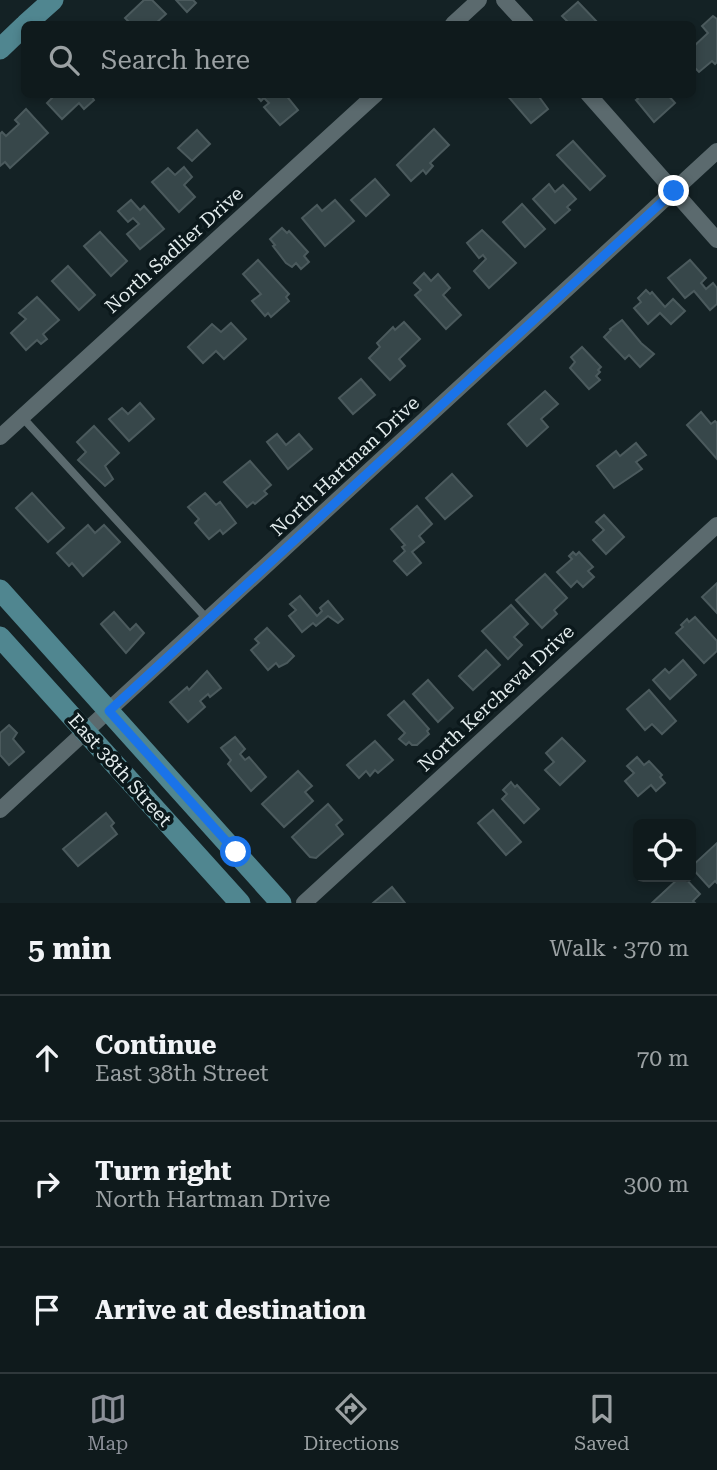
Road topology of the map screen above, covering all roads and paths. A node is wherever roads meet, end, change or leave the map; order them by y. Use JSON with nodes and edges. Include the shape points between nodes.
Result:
{"nodes":[{"id":1,"x":53,"y":0,"type":"edge"},
{"id":2,"x":480,"y":0,"type":"edge"},
{"id":3,"x":504,"y":0,"type":"edge"},
{"id":4,"x":29,"y":21,"type":"edge"},
{"id":5,"x":456,"y":21,"type":"edge"},
{"id":6,"x":523,"y":21,"type":"edge"},
{"id":7,"x":21,"y":29,"type":"edge"},
{"id":8,"x":0,"y":49,"type":"edge"},
{"id":9,"x":372,"y":98,"type":"edge"},
{"id":10,"x":592,"y":98,"type":"edge"},
{"id":11,"x":717,"y":151,"type":"edge"},
{"id":12,"x":674,"y":191,"type":"junction"},
{"id":13,"x":717,"y":240,"type":"edge"},
{"id":14,"x":22,"y":418,"type":"junction"},
{"id":15,"x":0,"y":438,"type":"edge"},
{"id":16,"x":717,"y":525,"type":"edge"},
{"id":17,"x":0,"y":590,"type":"edge"},
{"id":18,"x":208,"y":620,"type":"junction"},
{"id":19,"x":0,"y":637,"type":"edge"},
{"id":20,"x":109,"y":711,"type":"junction"},
{"id":21,"x":86,"y":732,"type":"junction"},
{"id":22,"x":0,"y":810,"type":"edge"},
{"id":23,"x":240,"y":903,"type":"edge"},
{"id":24,"x":281,"y":903,"type":"edge"},
{"id":25,"x":304,"y":903,"type":"edge"}],
"edges":[{"from":1,"to":4,"type":"main road"},
{"from":2,"to":5,"type":"street"},
{"from":3,"to":6,"type":"street"},
{"from":7,"to":8,"type":"main road"},
{"from":9,"to":14,"type":"street","name":"North Sadlier Drive"},
{"from":10,"to":12,"type":"street"},
{"from":11,"to":12,"type":"street","name":"North Hartman Drive"},
{"from":12,"to":13,"type":"street"},
{"from":12,"to":18,"type":"street","name":"North Hartman Drive"},
{"from":14,"to":15,"type":"street","name":"North Sadlier Drive"},
{"from":14,"to":18,"type":"lane"},
{"from":16,"to":25,"type":"street","name":"North Kercheval Drive"},
{"from":17,"to":20,"type":"main road","name":"East 38th Street"},
{"from":18,"to":20,"type":"street","name":"North Hartman Drive"},
{"from":19,"to":21,"type":"main road","name":"East 38th Street"},
{"from":20,"to":21,"type":"street","name":"North Hartman Drive"},
{"from":20,"to":24,"type":"main road","name":"East 38th Street"},
{"from":21,"to":22,"type":"street","name":"North Hartman Drive"},
{"from":21,"to":23,"type":"main road","name":"East 38th Street"}]}
